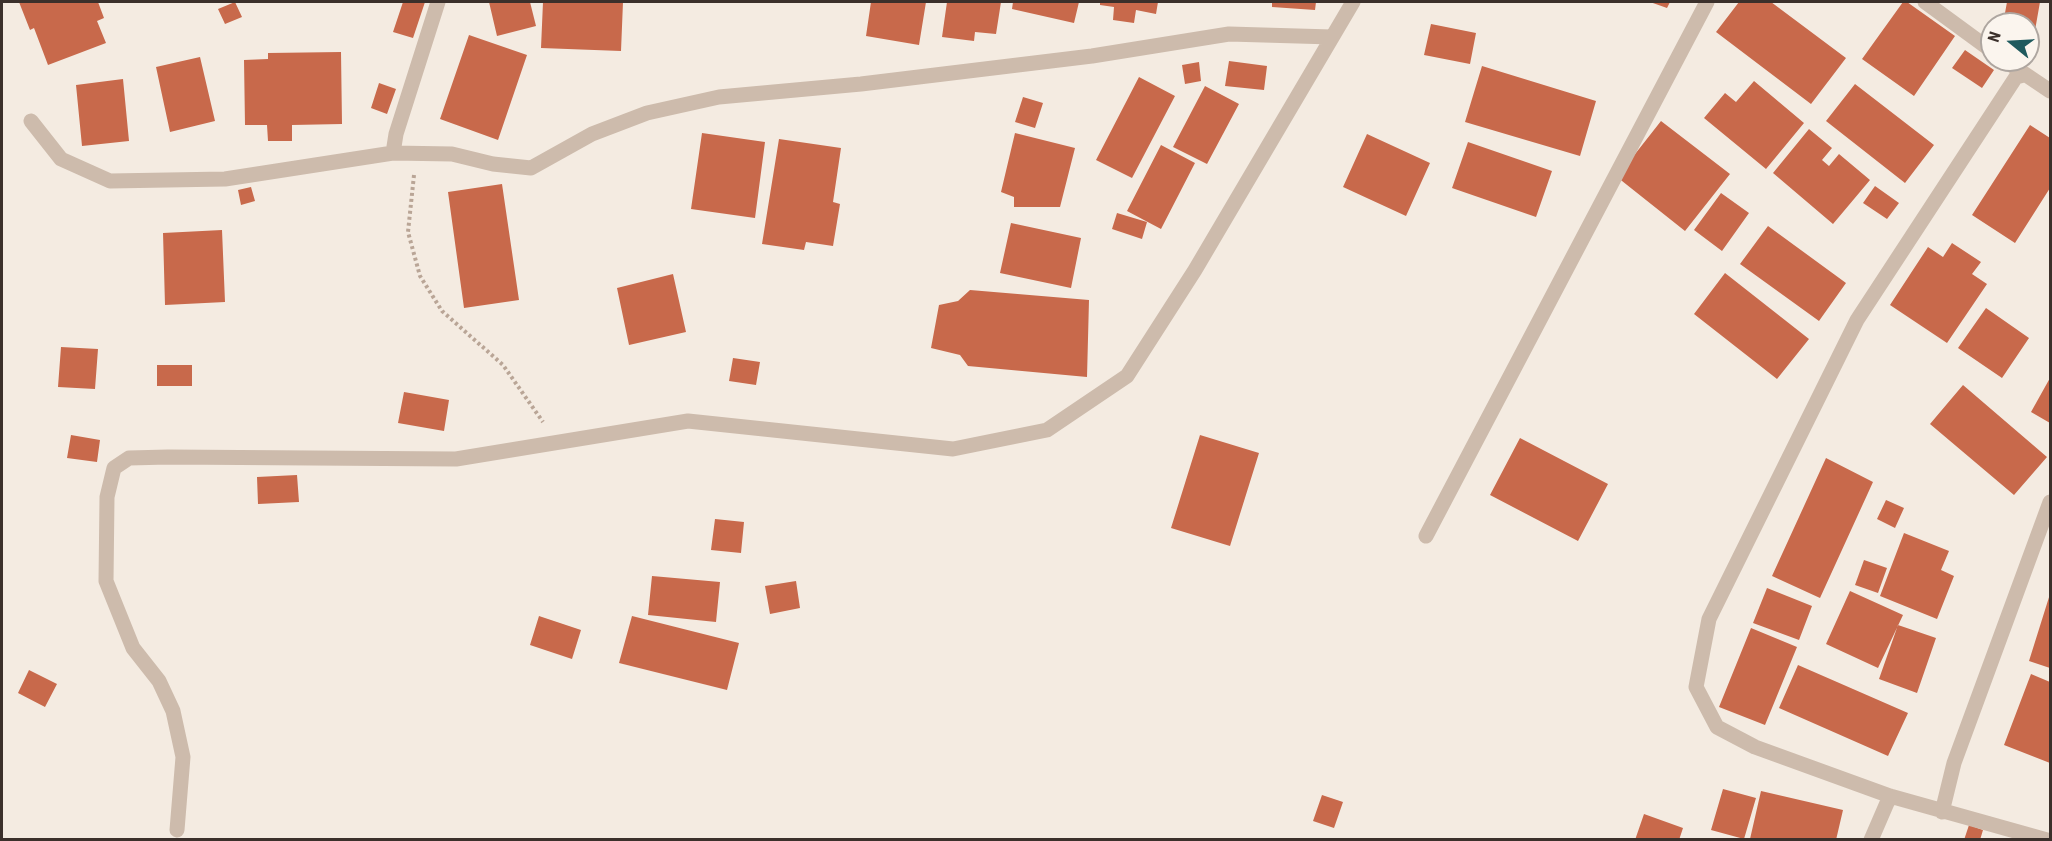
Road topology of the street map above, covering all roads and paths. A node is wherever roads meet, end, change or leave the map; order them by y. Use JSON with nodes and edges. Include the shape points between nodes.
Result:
{"nodes":[{"id":1,"x":438,"y":2,"type":"edge"},
{"id":2,"x":1353,"y":2,"type":"edge"},
{"id":3,"x":1707,"y":2,"type":"edge"},
{"id":4,"x":1925,"y":2,"type":"edge"},
{"id":5,"x":1332,"y":37,"type":"junction"},
{"id":6,"x":1980,"y":42,"type":"edge"},
{"id":7,"x":2020,"y":72,"type":"edge"},
{"id":8,"x":2024,"y":75,"type":"junction"},
{"id":9,"x":2050,"y":91,"type":"edge"},
{"id":10,"x":31,"y":121,"type":"dead end"},
{"id":11,"x":393,"y":153,"type":"junction"},
{"id":12,"x":416,"y":154,"type":"junction"},
{"id":13,"x":557,"y":442,"type":"junction"},
{"id":14,"x":2050,"y":502,"type":"edge"},
{"id":15,"x":2046,"y":525,"type":"edge"},
{"id":16,"x":1426,"y":536,"type":"dead end"},
{"id":17,"x":1890,"y":795,"type":"junction"},
{"id":18,"x":1942,"y":812,"type":"junction"},
{"id":19,"x":177,"y":830,"type":"dead end"},
{"id":20,"x":1870,"y":840,"type":"edge"},
{"id":21,"x":2047,"y":840,"type":"edge"}],
"edges":[{"from":1,"to":11,"type":"street"},
{"from":2,"to":5,"type":"street"},
{"from":3,"to":16,"type":"street"},
{"from":4,"to":6,"type":"street"},
{"from":5,"to":12,"type":"street","via":[[1229,34],[1092,56],[719,97],[647,113],[592,134],[531,168],[452,154]]},
{"from":5,"to":13,"type":"street","via":[[1195,270],[1127,376],[1047,430],[954,449],[688,421]]},
{"from":7,"to":8,"type":"street"},
{"from":8,"to":9,"type":"street"},
{"from":8,"to":17,"type":"street","via":[[2016,77],[1857,320],[1709,619],[1696,687],[1717,727],[1755,747]]},
{"from":10,"to":11,"type":"street","via":[[61,159],[110,181],[225,179]]},
{"from":11,"to":12,"type":"street"},
{"from":12,"to":13,"type":"path","via":[[408,232],[420,276],[442,311],[503,365]]},
{"from":13,"to":19,"type":"street","via":[[456,459],[168,457],[129,459],[114,468],[107,496],[106,581],[133,648],[159,681],[173,711],[183,757]]},
{"from":14,"to":15,"type":"street"},
{"from":15,"to":18,"type":"street","via":[[1954,763]]},
{"from":17,"to":18,"type":"street"},
{"from":17,"to":20,"type":"street"},
{"from":18,"to":21,"type":"street"}]}
